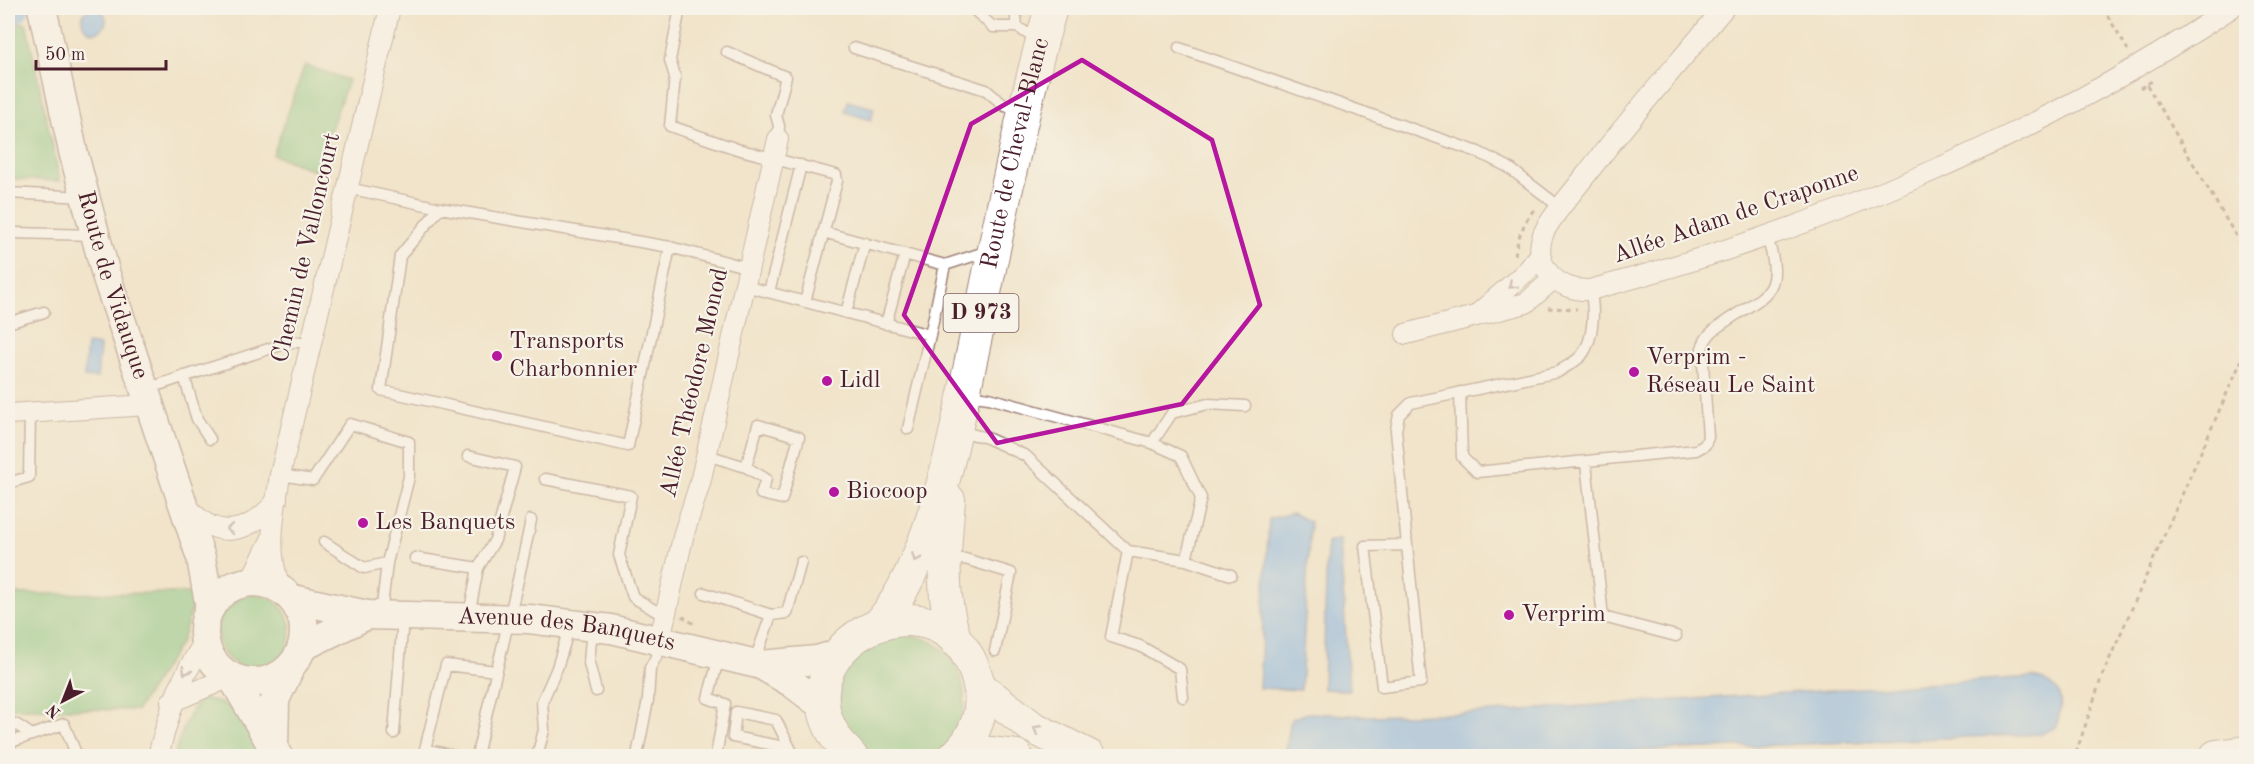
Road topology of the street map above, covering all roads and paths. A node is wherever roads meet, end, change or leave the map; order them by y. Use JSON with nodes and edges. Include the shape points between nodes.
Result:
{"nodes":[{"id":1,"x":42,"y":8,"type":"edge"},
{"id":2,"x":390,"y":8,"type":"edge"},
{"id":3,"x":680,"y":8,"type":"edge"},
{"id":4,"x":972,"y":8,"type":"edge"},
{"id":5,"x":1015,"y":8,"type":"edge"},
{"id":6,"x":1051,"y":8,"type":"edge"},
{"id":7,"x":1724,"y":8,"type":"edge"},
{"id":8,"x":2103,"y":8,"type":"edge"},
{"id":9,"x":2231,"y":8,"type":"edge"},
{"id":10,"x":1029,"y":34,"type":"junction"},
{"id":11,"x":854,"y":48,"type":"dead end"},
{"id":12,"x":1179,"y":48,"type":"dead end"},
{"id":13,"x":727,"y":52,"type":"dead end"},
{"id":14,"x":2137,"y":66,"type":"junction"},
{"id":15,"x":1023,"y":109,"type":"junction"},
{"id":16,"x":778,"y":139,"type":"joint"},
{"id":17,"x":774,"y":159,"type":"junction"},
{"id":18,"x":801,"y":165,"type":"junction"},
{"id":19,"x":348,"y":188,"type":"junction"},
{"id":20,"x":8,"y":193,"type":"edge"},
{"id":21,"x":85,"y":196,"type":"junction"},
{"id":22,"x":440,"y":208,"type":"junction"},
{"id":23,"x":1561,"y":208,"type":"junction"},
{"id":24,"x":823,"y":232,"type":"junction"},
{"id":25,"x":13,"y":233,"type":"dead end"},
{"id":26,"x":95,"y":235,"type":"junction"},
{"id":27,"x":1767,"y":237,"type":"junction"},
{"id":28,"x":865,"y":243,"type":"junction"},
{"id":29,"x":670,"y":247,"type":"junction"},
{"id":30,"x":994,"y":248,"type":"junction"},
{"id":31,"x":2247,"y":253,"type":"edge"},
{"id":32,"x":905,"y":254,"type":"junction"},
{"id":33,"x":1540,"y":255,"type":"junction"},
{"id":34,"x":945,"y":265,"type":"junction"},
{"id":35,"x":747,"y":277,"type":"junction"},
{"id":36,"x":1552,"y":280,"type":"junction"},
{"id":37,"x":1590,"y":290,"type":"junction"},
{"id":38,"x":769,"y":292,"type":"junction"},
{"id":39,"x":805,"y":302,"type":"junction"},
{"id":40,"x":44,"y":312,"type":"dead end"},
{"id":41,"x":1480,"y":312,"type":"junction"},
{"id":42,"x":846,"y":313,"type":"junction"},
{"id":43,"x":8,"y":323,"type":"edge"},
{"id":44,"x":886,"y":324,"type":"junction"},
{"id":45,"x":1406,"y":334,"type":"dead end"},
{"id":46,"x":930,"y":335,"type":"junction"},
{"id":47,"x":312,"y":342,"type":"junction"},
{"id":48,"x":2247,"y":350,"type":"edge"},
{"id":49,"x":184,"y":376,"type":"junction"},
{"id":50,"x":1460,"y":392,"type":"junction"},
{"id":51,"x":963,"y":395,"type":"junction"},
{"id":52,"x":146,"y":398,"type":"junction"},
{"id":53,"x":1245,"y":406,"type":"dead end"},
{"id":54,"x":30,"y":413,"type":"junction"},
{"id":55,"x":8,"y":414,"type":"edge"},
{"id":56,"x":908,"y":429,"type":"dead end"},
{"id":57,"x":955,"y":436,"type":"junction"},
{"id":58,"x":210,"y":439,"type":"dead end"},
{"id":59,"x":1152,"y":443,"type":"junction"},
{"id":60,"x":707,"y":455,"type":"junction"},
{"id":61,"x":468,"y":456,"type":"dead end"},
{"id":62,"x":1586,"y":463,"type":"junction"},
{"id":63,"x":746,"y":467,"type":"junction"},
{"id":64,"x":280,"y":475,"type":"junction"},
{"id":65,"x":545,"y":479,"type":"dead end"},
{"id":66,"x":8,"y":483,"type":"edge"},
{"id":67,"x":180,"y":498,"type":"junction"},
{"id":68,"x":277,"y":500,"type":"junction"},
{"id":69,"x":531,"y":520,"type":"dead end"},
{"id":70,"x":270,"y":540,"type":"junction"},
{"id":71,"x":324,"y":542,"type":"dead end"},
{"id":72,"x":1407,"y":545,"type":"junction"},
{"id":73,"x":1128,"y":551,"type":"junction"},
{"id":74,"x":201,"y":558,"type":"junction"},
{"id":75,"x":415,"y":558,"type":"dead end"},
{"id":76,"x":945,"y":560,"type":"junction"},
{"id":77,"x":1186,"y":560,"type":"junction"},
{"id":78,"x":801,"y":562,"type":"dead end"},
{"id":79,"x":387,"y":563,"type":"junction"},
{"id":80,"x":478,"y":568,"type":"junction"},
{"id":81,"x":1231,"y":575,"type":"dead end"},
{"id":82,"x":242,"y":583,"type":"junction"},
{"id":83,"x":704,"y":592,"type":"dead end"},
{"id":84,"x":287,"y":594,"type":"junction"},
{"id":85,"x":210,"y":608,"type":"junction"},
{"id":86,"x":384,"y":615,"type":"junction"},
{"id":87,"x":468,"y":615,"type":"junction"},
{"id":88,"x":771,"y":615,"type":"junction"},
{"id":89,"x":511,"y":618,"type":"junction"},
{"id":90,"x":880,"y":623,"type":"junction"},
{"id":91,"x":582,"y":626,"type":"junction"},
{"id":92,"x":662,"y":627,"type":"junction"},
{"id":93,"x":1676,"y":636,"type":"dead end"},
{"id":94,"x":956,"y":641,"type":"junction"},
{"id":95,"x":204,"y":642,"type":"junction"},
{"id":96,"x":304,"y":646,"type":"junction"},
{"id":97,"x":995,"y":651,"type":"dead end"},
{"id":98,"x":720,"y":654,"type":"junction"},
{"id":99,"x":838,"y":654,"type":"junction"},
{"id":100,"x":757,"y":665,"type":"junction"},
{"id":101,"x":289,"y":670,"type":"junction"},
{"id":102,"x":496,"y":670,"type":"junction"},
{"id":103,"x":231,"y":678,"type":"junction"},
{"id":104,"x":980,"y":687,"type":"junction"},
{"id":105,"x":596,"y":691,"type":"dead end"},
{"id":106,"x":1183,"y":698,"type":"dead end"},
{"id":107,"x":171,"y":702,"type":"junction"},
{"id":108,"x":825,"y":708,"type":"junction"},
{"id":109,"x":8,"y":723,"type":"edge"},
{"id":110,"x":394,"y":733,"type":"dead end"},
{"id":111,"x":32,"y":735,"type":"junction"},
{"id":112,"x":8,"y":743,"type":"edge"},
{"id":113,"x":276,"y":752,"type":"edge"},
{"id":114,"x":792,"y":752,"type":"edge"},
{"id":115,"x":2247,"y":752,"type":"edge"},
{"id":116,"x":845,"y":753,"type":"edge"},
{"id":117,"x":2076,"y":753,"type":"dead end"},
{"id":118,"x":77,"y":756,"type":"edge"},
{"id":119,"x":158,"y":756,"type":"edge"},
{"id":120,"x":455,"y":756,"type":"edge"},
{"id":121,"x":477,"y":756,"type":"edge"},
{"id":122,"x":537,"y":756,"type":"edge"},
{"id":123,"x":637,"y":756,"type":"edge"},
{"id":124,"x":716,"y":756,"type":"edge"},
{"id":125,"x":956,"y":756,"type":"edge"},
{"id":126,"x":1016,"y":756,"type":"edge"},
{"id":127,"x":1089,"y":756,"type":"edge"},
{"id":128,"x":2216,"y":756,"type":"edge"}],
"edges":[{"from":1,"to":21,"type":"street","name":"Route de Vidauque"},
{"from":2,"to":19,"type":"street","name":"Chemin de Valloncourt"},
{"from":3,"to":17,"type":"lane","via":[[669,60],[675,77],[670,126]]},
{"from":4,"to":10,"type":"lane","via":[[993,27]]},
{"from":5,"to":10,"type":"lane"},
{"from":6,"to":10,"type":"main road","name":"Route de Cheval-Blanc","number":"D 973"},
{"from":7,"to":23,"type":"street"},
{"from":8,"to":14,"type":"path"},
{"from":9,"to":14,"type":"street","name":"Allée Adam de Craponne"},
{"from":10,"to":15,"type":"main road","name":"Route de Cheval-Blanc","number":"D 973"},
{"from":11,"to":15,"type":"lane","via":[[986,90],[1005,106]]},
{"from":12,"to":23,"type":"lane","via":[[1478,152],[1508,167]]},
{"from":13,"to":16,"type":"lane","via":[[786,77],[776,116]]},
{"from":14,"to":27,"type":"street","name":"Allée Adam de Craponne","via":[[1898,186]]},
{"from":14,"to":31,"type":"path"},
{"from":15,"to":30,"type":"main road","name":"Route de Cheval-Blanc","number":"D 973"},
{"from":16,"to":17,"type":"street","name":"Allée Théodore Monod"},
{"from":17,"to":18,"type":"lane"},
{"from":17,"to":35,"type":"street","name":"Allée Théodore Monod"},
{"from":18,"to":24,"type":"lane","via":[[836,175]]},
{"from":18,"to":38,"type":"lane"},
{"from":19,"to":22,"type":"lane"},
{"from":19,"to":47,"type":"street","name":"Chemin de Valloncourt"},
{"from":20,"to":21,"type":"lane"},
{"from":21,"to":26,"type":"street","name":"Route de Vidauque"},
{"from":22,"to":29,"type":"lane"},
{"from":22,"to":29,"type":"lane","via":[[400,256],[381,390],[628,446]]},
{"from":23,"to":33,"type":"street","via":[[1545,230]]},
{"from":24,"to":28,"type":"lane"},
{"from":24,"to":39,"type":"lane"},
{"from":25,"to":26,"type":"lane"},
{"from":26,"to":52,"type":"street","name":"Route de Vidauque"},
{"from":27,"to":37,"type":"street","name":"Allée Adam de Craponne"},
{"from":27,"to":62,"type":"lane","via":[[1775,264],[1771,289],[1713,331],[1702,348],[1708,426],[1705,445],[1696,450]]},
{"from":28,"to":32,"type":"lane"},
{"from":28,"to":42,"type":"lane"},
{"from":29,"to":35,"type":"lane"},
{"from":30,"to":34,"type":"lane"},
{"from":30,"to":51,"type":"main road","name":"Route de Cheval-Blanc","number":"D 973"},
{"from":32,"to":34,"type":"lane"},
{"from":32,"to":44,"type":"lane"},
{"from":33,"to":36,"type":"street"},
{"from":33,"to":41,"type":"street","one_way":true},
{"from":34,"to":46,"type":"lane"},
{"from":35,"to":38,"type":"lane"},
{"from":35,"to":60,"type":"street","name":"Allée Théodore Monod"},
{"from":36,"to":37,"type":"street","name":"Allée Adam de Craponne","via":[[1579,291]]},
{"from":36,"to":41,"type":"street","via":[[1526,303]]},
{"from":37,"to":50,"type":"lane","via":[[1594,309],[1588,342],[1581,356],[1558,372]]},
{"from":38,"to":39,"type":"lane"},
{"from":39,"to":42,"type":"lane"},
{"from":40,"to":43,"type":"lane"},
{"from":41,"to":45,"type":"street"},
{"from":42,"to":44,"type":"lane"},
{"from":44,"to":46,"type":"lane"},
{"from":46,"to":56,"type":"lane"},
{"from":47,"to":49,"type":"lane","via":[[290,342]]},
{"from":47,"to":64,"type":"street","name":"Chemin de Valloncourt"},
{"from":48,"to":117,"type":"path","via":[[2102,676]]},
{"from":49,"to":52,"type":"lane"},
{"from":49,"to":58,"type":"lane","via":[[197,419]]},
{"from":50,"to":62,"type":"lane","via":[[1462,457],[1477,472]]},
{"from":50,"to":72,"type":"lane","via":[[1411,403],[1399,415],[1395,430]]},
{"from":51,"to":57,"type":"main road","name":"Route de Cheval-Blanc","number":"D 973"},
{"from":51,"to":59,"type":"lane","via":[[989,398]]},
{"from":52,"to":54,"type":"street"},
{"from":52,"to":67,"type":"street","name":"Route de Vidauque"},
{"from":53,"to":59,"type":"lane","via":[[1208,404],[1172,413]]},
{"from":54,"to":55,"type":"street"},
{"from":54,"to":66,"type":"lane","via":[[29,477]]},
{"from":57,"to":73,"type":"lane","via":[[987,438],[1026,456]]},
{"from":57,"to":76,"type":"main road","number":"D 973"},
{"from":57,"to":90,"type":"main road","number":"D 973","one_way":true,"via":[[918,553],[894,606]]},
{"from":59,"to":77,"type":"lane","via":[[1181,456],[1201,498]]},
{"from":60,"to":63,"type":"lane"},
{"from":60,"to":92,"type":"street","name":"Allée Théodore Monod"},
{"from":61,"to":80,"type":"lane","via":[[515,467],[495,540]]},
{"from":62,"to":93,"type":"lane","via":[[1603,617]]},
{"from":63,"to":63,"type":"lane","via":[[766,478],[761,494],[782,500],[800,437],[758,425]]},
{"from":64,"to":68,"type":"street","name":"Chemin de Valloncourt"},
{"from":64,"to":79,"type":"lane","via":[[313,480],[350,424],[409,442],[409,477]]},
{"from":65,"to":92,"type":"lane","via":[[631,496],[618,555],[633,597]]},
{"from":68,"to":67,"type":"street","one_way":true,"via":[[249,526],[230,531],[203,522]]},
{"from":67,"to":74,"type":"street","name":"Route de Vidauque"},
{"from":68,"to":70,"type":"street","name":"Chemin de Valloncourt"},
{"from":69,"to":89,"type":"lane"},
{"from":70,"to":82,"type":"street","name":"Chemin de Valloncourt","via":[[254,574]]},
{"from":70,"to":84,"type":"street","name":"Chemin de Valloncourt","via":[[273,568]]},
{"from":71,"to":79,"type":"lane","via":[[364,568]]},
{"from":72,"to":72,"type":"lane","via":[[1365,546],[1382,687],[1421,682]]},
{"from":73,"to":77,"type":"lane"},
{"from":73,"to":106,"type":"lane","via":[[1111,637],[1140,646],[1180,669]]},
{"from":74,"to":82,"type":"street","via":[[216,572]]},
{"from":74,"to":85,"type":"street","name":"Route de Vidauque"},
{"from":75,"to":80,"type":"lane"},
{"from":76,"to":94,"type":"main road","number":"D 973","via":[[947,617]]},
{"from":76,"to":97,"type":"lane","via":[[965,559],[1011,573]]},
{"from":77,"to":81,"type":"lane"},
{"from":78,"to":88,"type":"lane","via":[[787,613]]},
{"from":79,"to":86,"type":"lane"},
{"from":80,"to":87,"type":"lane"},
{"from":82,"to":84,"type":"street","via":[[264,582]]},
{"from":82,"to":85,"type":"street","via":[[227,590]]},
{"from":83,"to":88,"type":"lane"},
{"from":84,"to":86,"type":"street","name":"Avenue des Banquets"},
{"from":84,"to":96,"type":"street","via":[[304,621]]},
{"from":85,"to":95,"type":"street","via":[[204,624]]},
{"from":86,"to":87,"type":"street","name":"Avenue des Banquets"},
{"from":86,"to":96,"type":"street","name":"Avenue des Banquets"},
{"from":86,"to":110,"type":"lane"},
{"from":87,"to":89,"type":"street","name":"Avenue des Banquets"},
{"from":88,"to":100,"type":"lane"},
{"from":89,"to":91,"type":"street","name":"Avenue des Banquets"},
{"from":89,"to":102,"type":"lane"},
{"from":90,"to":94,"type":"main road","via":[[920,622]]},
{"from":90,"to":99,"type":"main road","via":[[864,630]]},
{"from":91,"to":92,"type":"street","name":"Avenue des Banquets"},
{"from":91,"to":105,"type":"lane"},
{"from":91,"to":122,"type":"lane","via":[[542,702],[544,730]]},
{"from":92,"to":98,"type":"street","name":"Avenue des Banquets"},
{"from":92,"to":123,"type":"lane","via":[[650,668]]},
{"from":94,"to":104,"type":"main road","via":[[967,654]]},
{"from":95,"to":103,"type":"street","via":[[213,662]]},
{"from":95,"to":107,"type":"street","one_way":true},
{"from":96,"to":101,"type":"street"},
{"from":98,"to":100,"type":"street","name":"Avenue des Banquets"},
{"from":98,"to":124,"type":"lane","via":[[708,698],[725,704]]},
{"from":99,"to":100,"type":"street","name":"Avenue des Banquets","via":[[817,660]]},
{"from":99,"to":108,"type":"main road","via":[[824,689]]},
{"from":100,"to":108,"type":"street","name":"Avenue des Banquets","via":[[792,683]]},
{"from":101,"to":103,"type":"street","via":[[272,680],[252,683]]},
{"from":101,"to":113,"type":"street","via":[[275,700]]},
{"from":102,"to":120,"type":"lane","via":[[446,665],[425,749]]},
{"from":102,"to":121,"type":"lane"},
{"from":103,"to":107,"type":"street"},
{"from":103,"to":113,"type":"street"},
{"from":104,"to":125,"type":"main road","via":[[981,702],[974,731]]},
{"from":127,"to":104,"type":"main road","one_way":true,"via":[[1032,726]]},
{"from":107,"to":119,"type":"street"},
{"from":108,"to":116,"type":"main road","via":[[833,735]]},
{"from":109,"to":111,"type":"lane"},
{"from":111,"to":112,"type":"lane"},
{"from":111,"to":118,"type":"lane","via":[[64,724]]},
{"from":114,"to":114,"type":"lane","via":[[776,720],[736,712],[733,737]]},
{"from":115,"to":128,"type":"main road"},
{"from":125,"to":126,"type":"main road"}]}
